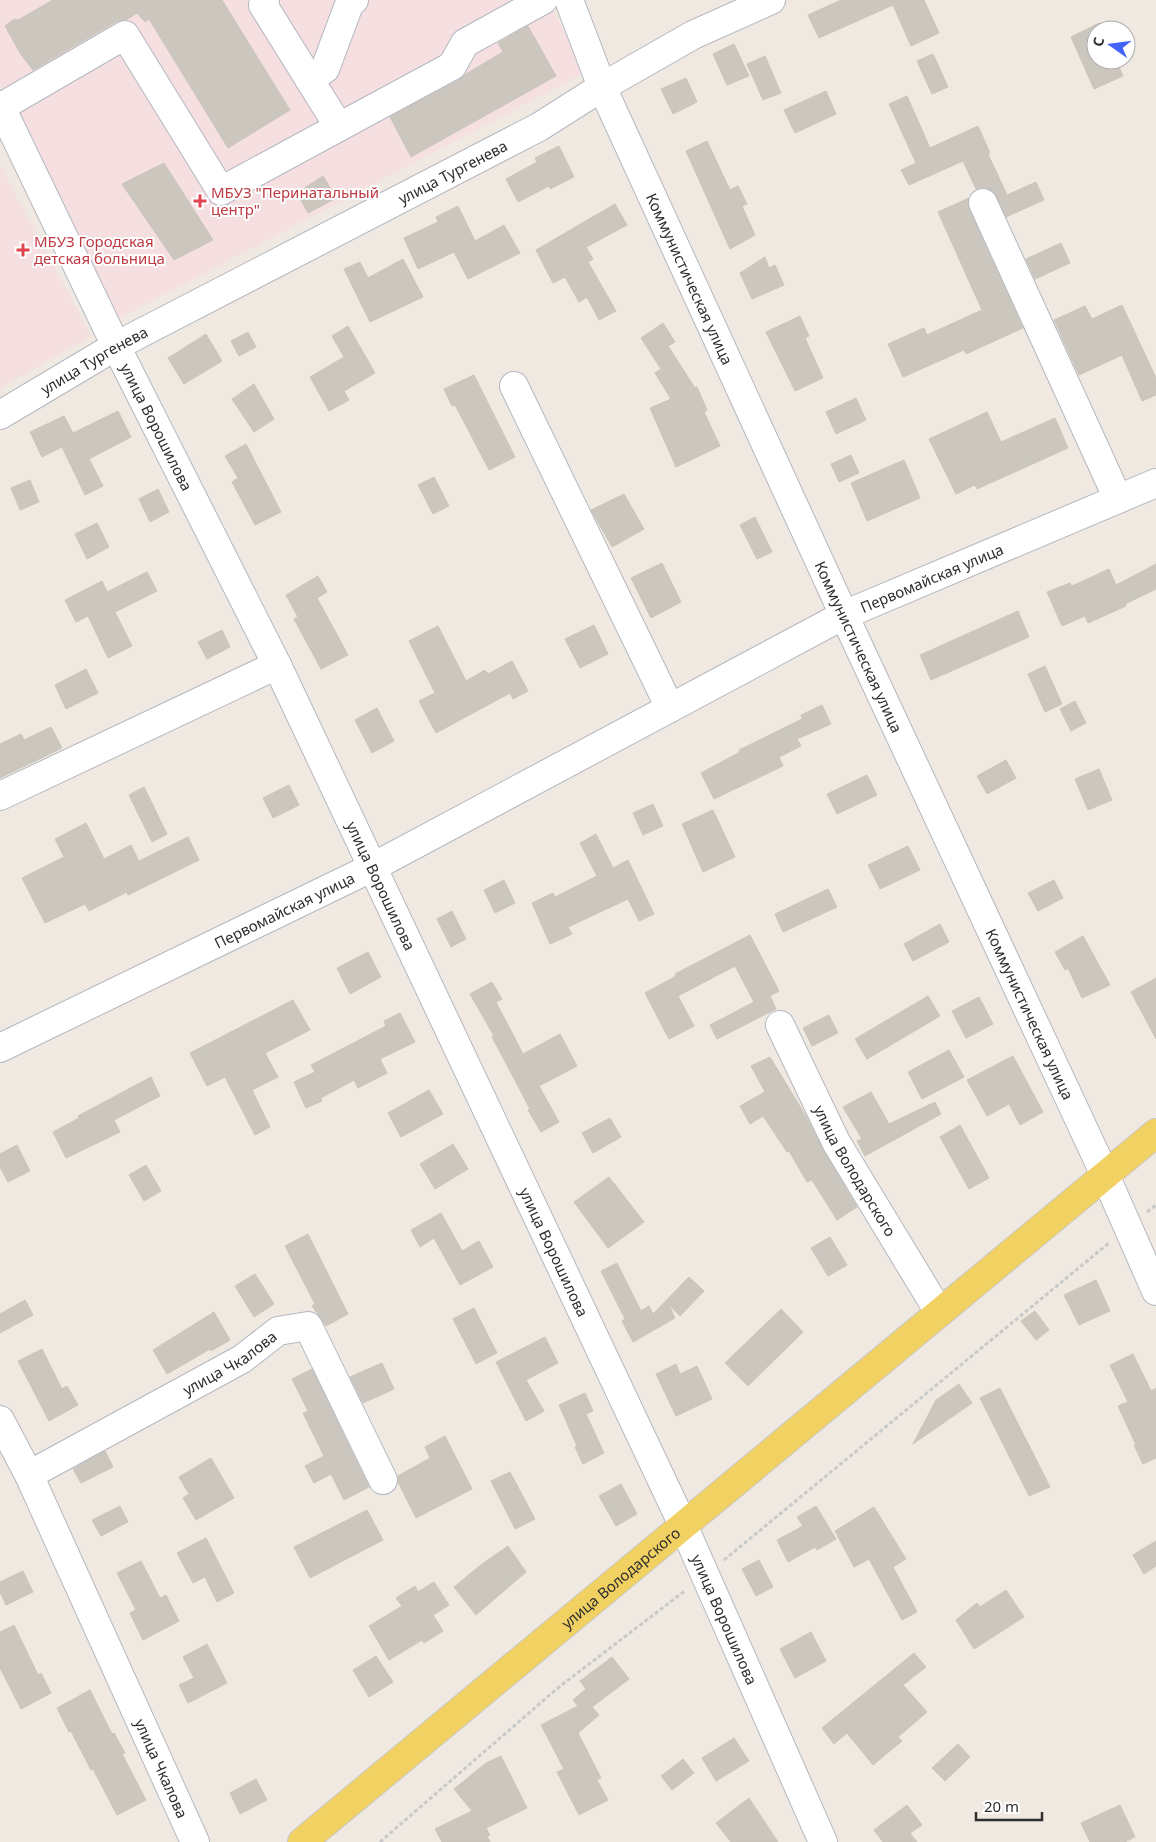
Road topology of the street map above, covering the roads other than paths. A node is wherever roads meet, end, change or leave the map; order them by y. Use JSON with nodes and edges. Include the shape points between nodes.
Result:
{"nodes":[{"id":1,"x":265,"y":0,"type":"edge"},
{"id":2,"x":354,"y":0,"type":"edge"},
{"id":3,"x":543,"y":0,"type":"edge"},
{"id":4,"x":569,"y":0,"type":"edge"},
{"id":5,"x":771,"y":0,"type":"edge"},
{"id":6,"x":309,"y":79,"type":"junction"},
{"id":7,"x":602,"y":87,"type":"junction"},
{"id":8,"x":0,"y":106,"type":"edge"},
{"id":9,"x":339,"y":128,"type":"junction"},
{"id":10,"x":983,"y":203,"type":"dead end"},
{"id":11,"x":116,"y":346,"type":"junction"},
{"id":12,"x":514,"y":386,"type":"dead end"},
{"id":13,"x":0,"y":415,"type":"edge"},
{"id":14,"x":1156,"y":483,"type":"edge"},
{"id":15,"x":1118,"y":499,"type":"junction"},
{"id":16,"x":844,"y":615,"type":"junction"},
{"id":17,"x":277,"y":665,"type":"junction"},
{"id":18,"x":670,"y":708,"type":"junction"},
{"id":19,"x":0,"y":796,"type":"edge"},
{"id":20,"x":372,"y":868,"type":"junction"},
{"id":21,"x":780,"y":1025,"type":"dead end"},
{"id":22,"x":0,"y":1048,"type":"edge"},
{"id":23,"x":1156,"y":1132,"type":"edge"},
{"id":24,"x":1105,"y":1175,"type":"junction"},
{"id":25,"x":1156,"y":1291,"type":"edge"},
{"id":26,"x":939,"y":1312,"type":"junction"},
{"id":27,"x":0,"y":1420,"type":"edge"},
{"id":28,"x":29,"y":1475,"type":"junction"},
{"id":29,"x":383,"y":1480,"type":"dead end"},
{"id":30,"x":683,"y":1525,"type":"junction"},
{"id":31,"x":195,"y":1842,"type":"edge"},
{"id":32,"x":302,"y":1842,"type":"edge"},
{"id":33,"x":823,"y":1842,"type":"edge"}],
"edges":[{"from":1,"to":6,"type":"street","via":[[263,4]]},
{"from":2,"to":6,"type":"street","via":[[350,2],[325,69]]},
{"from":3,"to":9,"type":"street","via":[[465,43],[452,66]]},
{"from":4,"to":7,"type":"street","name":"Коммунистическая улица"},
{"from":5,"to":7,"type":"street","name":"улица Тургенева","via":[[693,35]]},
{"from":6,"to":9,"type":"street"},
{"from":7,"to":11,"type":"street","name":"улица Тургенева","via":[[539,127]]},
{"from":7,"to":16,"type":"street","name":"Коммунистическая улица"},
{"from":8,"to":9,"type":"street","via":[[125,35],[220,191]]},
{"from":8,"to":11,"type":"street","name":"улица Ворошилова"},
{"from":10,"to":15,"type":"street"},
{"from":11,"to":13,"type":"street","name":"улица Тургенева"},
{"from":11,"to":17,"type":"street","name":"улица Ворошилова"},
{"from":12,"to":18,"type":"street"},
{"from":14,"to":15,"type":"street","name":"Первомайская улица"},
{"from":15,"to":16,"type":"street","name":"Первомайская улица"},
{"from":16,"to":18,"type":"street","name":"Первомайская улица"},
{"from":16,"to":24,"type":"street","name":"Коммунистическая улица"},
{"from":17,"to":19,"type":"street"},
{"from":17,"to":20,"type":"street","name":"улица Ворошилова"},
{"from":18,"to":20,"type":"street","name":"Первомайская улица"},
{"from":20,"to":22,"type":"street","name":"Первомайская улица"},
{"from":20,"to":30,"type":"street","name":"улица Ворошилова"},
{"from":21,"to":26,"type":"street","name":"улица Володарского","via":[[836,1142]]},
{"from":23,"to":24,"type":"main road","name":"улица Володарского"},
{"from":24,"to":25,"type":"street","name":"Коммунистическая улица"},
{"from":24,"to":26,"type":"main road","name":"улица Володарского"},
{"from":26,"to":30,"type":"main road","name":"улица Володарского"},
{"from":27,"to":28,"type":"street","name":"улица Чкалова"},
{"from":28,"to":29,"type":"street","name":"улица Чкалова","via":[[242,1358],[278,1330],[308,1326]]},
{"from":28,"to":31,"type":"street","name":"улица Чкалова"},
{"from":30,"to":32,"type":"main road","name":"улица Володарского"},
{"from":30,"to":33,"type":"street","name":"улица Ворошилова"}]}
